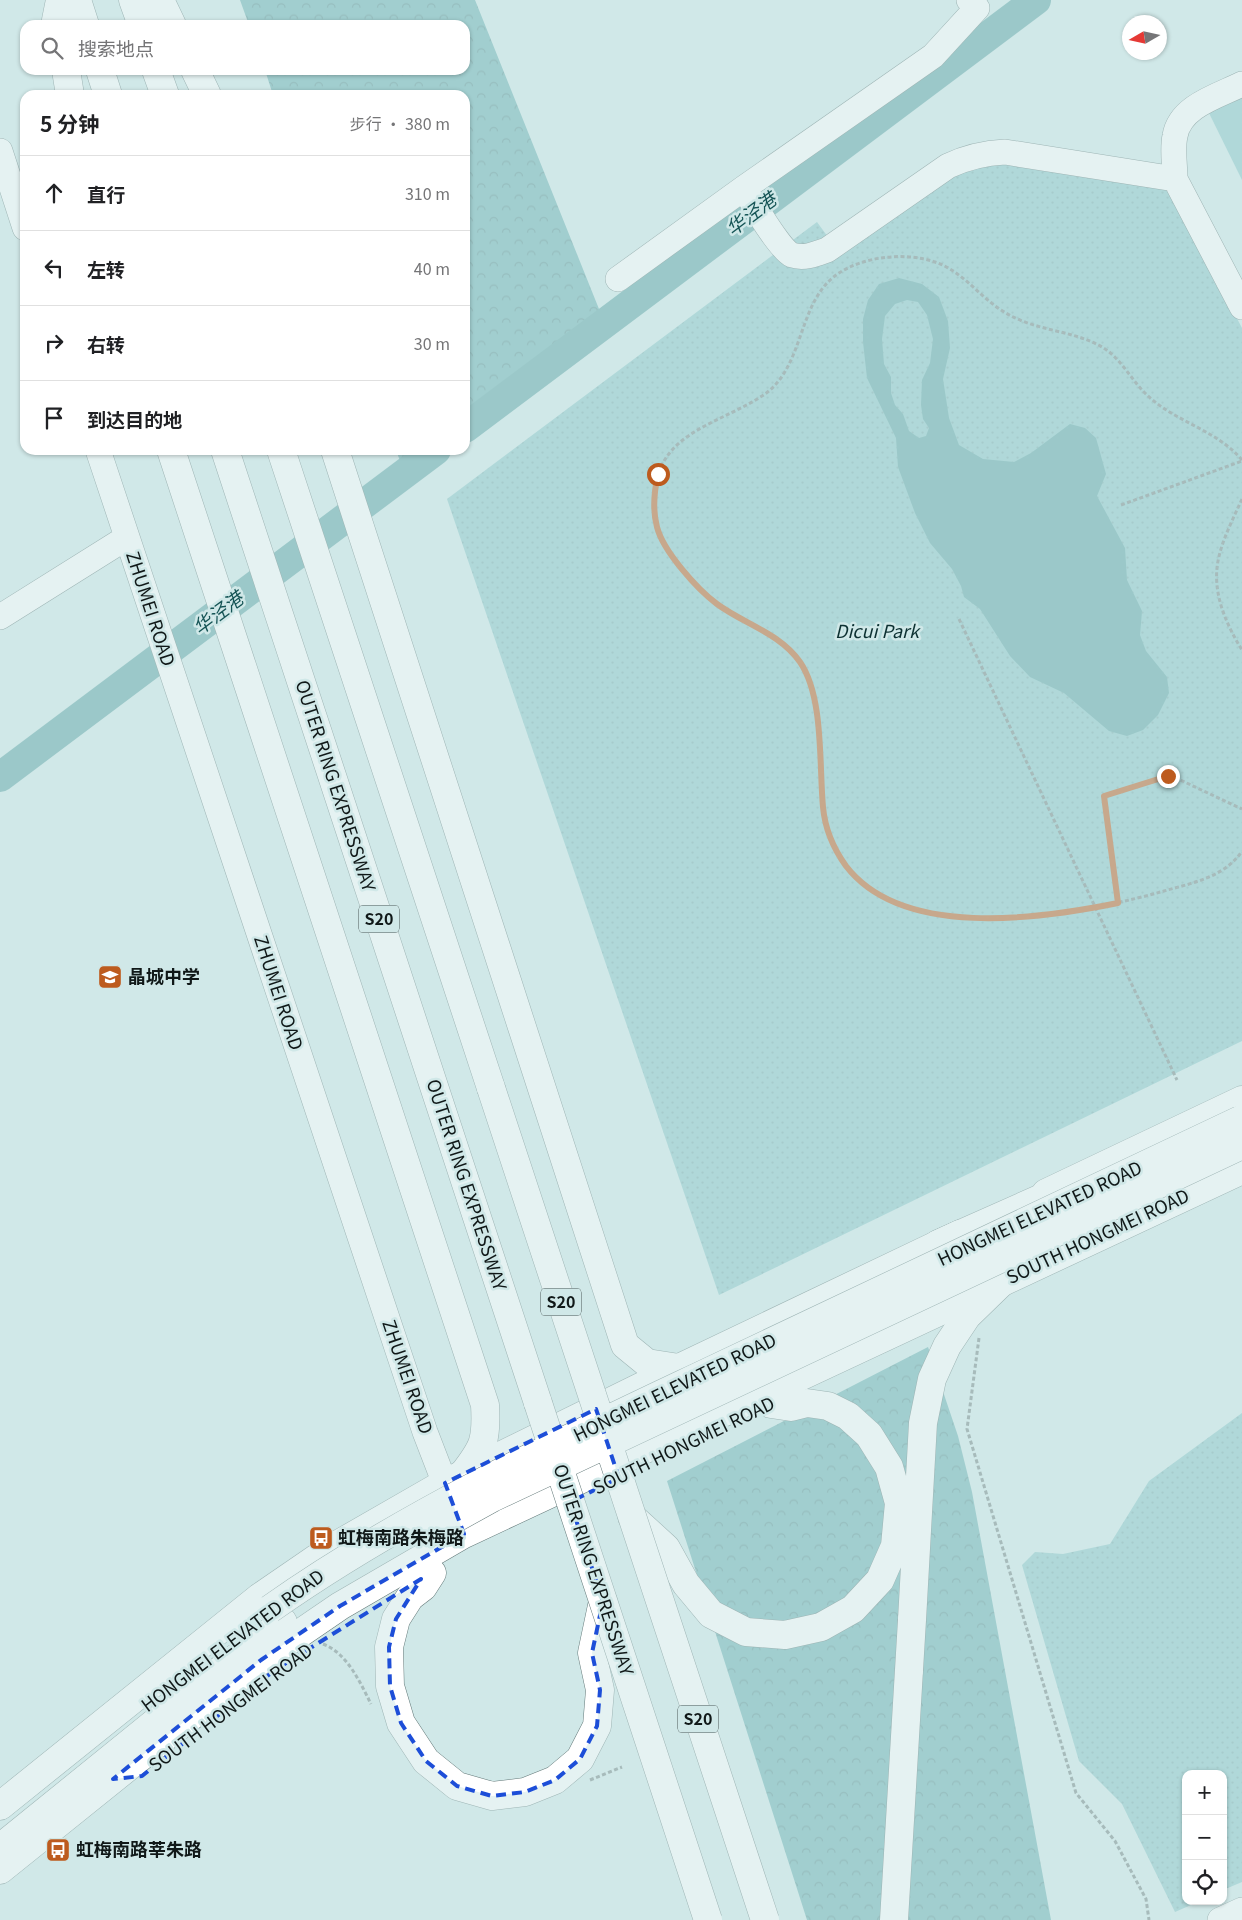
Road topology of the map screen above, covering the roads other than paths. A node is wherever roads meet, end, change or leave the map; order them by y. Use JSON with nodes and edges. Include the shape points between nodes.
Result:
{"nodes":[{"id":1,"x":60,"y":0,"type":"edge"},
{"id":2,"x":77,"y":0,"type":"edge"},
{"id":3,"x":133,"y":0,"type":"edge"},
{"id":4,"x":160,"y":0,"type":"edge"},
{"id":5,"x":969,"y":0,"type":"edge"},
{"id":6,"x":56,"y":20,"type":"edge"},
{"id":7,"x":83,"y":20,"type":"edge"},
{"id":8,"x":140,"y":20,"type":"edge"},
{"id":9,"x":170,"y":20,"type":"edge"},
{"id":10,"x":67,"y":75,"type":"edge"},
{"id":11,"x":102,"y":75,"type":"edge"},
{"id":12,"x":158,"y":75,"type":"edge"},
{"id":13,"x":197,"y":75,"type":"edge"},
{"id":14,"x":1242,"y":84,"type":"edge"},
{"id":15,"x":69,"y":90,"type":"edge"},
{"id":16,"x":106,"y":90,"type":"edge"},
{"id":17,"x":163,"y":90,"type":"edge"},
{"id":18,"x":205,"y":90,"type":"edge"},
{"id":19,"x":0,"y":152,"type":"edge"},
{"id":20,"x":1175,"y":179,"type":"junction"},
{"id":21,"x":744,"y":188,"type":"junction"},
{"id":22,"x":20,"y":213,"type":"edge"},
{"id":23,"x":618,"y":280,"type":"dead end"},
{"id":24,"x":1242,"y":307,"type":"edge"},
{"id":25,"x":100,"y":455,"type":"edge"},
{"id":26,"x":173,"y":455,"type":"edge"},
{"id":27,"x":227,"y":455,"type":"edge"},
{"id":28,"x":283,"y":455,"type":"edge"},
{"id":29,"x":336,"y":455,"type":"edge"},
{"id":30,"x":126,"y":538,"type":"junction"},
{"id":31,"x":0,"y":617,"type":"edge"},
{"id":32,"x":1242,"y":1100,"type":"edge"},
{"id":33,"x":1242,"y":1109,"type":"edge"},
{"id":34,"x":1242,"y":1120,"type":"edge"},
{"id":35,"x":1242,"y":1144,"type":"edge"},
{"id":36,"x":1242,"y":1170,"type":"edge"},
{"id":37,"x":938,"y":1244,"type":"junction"},
{"id":38,"x":1002,"y":1282,"type":"junction"},
{"id":39,"x":955,"y":1305,"type":"junction"},
{"id":40,"x":679,"y":1368,"type":"junction"},
{"id":41,"x":771,"y":1404,"type":"junction"},
{"id":42,"x":454,"y":1479,"type":"junction"},
{"id":43,"x":632,"y":1517,"type":"junction"},
{"id":44,"x":464,"y":1534,"type":"junction"},
{"id":45,"x":432,"y":1573,"type":"junction"},
{"id":46,"x":603,"y":1601,"type":"junction"},
{"id":47,"x":113,"y":1779,"type":"junction"},
{"id":48,"x":0,"y":1806,"type":"edge"},
{"id":49,"x":0,"y":1826,"type":"edge"},
{"id":50,"x":0,"y":1848,"type":"edge"},
{"id":51,"x":0,"y":1870,"type":"edge"},
{"id":52,"x":1242,"y":1910,"type":"edge"},
{"id":53,"x":708,"y":1920,"type":"edge"},
{"id":54,"x":764,"y":1920,"type":"edge"},
{"id":55,"x":894,"y":1920,"type":"edge"},
{"id":56,"x":1220,"y":1920,"type":"edge"}],
"edges":[{"from":1,"to":6,"type":"main road"},
{"from":2,"to":7,"type":"main road"},
{"from":3,"to":8,"type":"main road"},
{"from":4,"to":9,"type":"main road"},
{"from":5,"to":21,"type":"street","via":[[977,8],[933,56]]},
{"from":10,"to":15,"type":"main road"},
{"from":11,"to":16,"type":"main road"},
{"from":12,"to":17,"type":"main road"},
{"from":13,"to":18,"type":"main road"},
{"from":14,"to":20,"type":"street","via":[[1199,104],[1182,119],[1174,136]]},
{"from":19,"to":22,"type":"street"},
{"from":20,"to":21,"type":"street","via":[[1005,152],[985,153],[948,166],[827,250],[807,257],[791,255],[776,239]]},
{"from":20,"to":24,"type":"street"},
{"from":21,"to":23,"type":"street"},
{"from":25,"to":30,"type":"street","name":"ZHUMEI ROAD"},
{"from":26,"to":42,"type":"main road","via":[[486,1405],[487,1430],[479,1454]]},
{"from":27,"to":46,"type":"main road","name":"OUTER RING EXPRESSWAY","number":"S20","bridge":true},
{"from":28,"to":43,"type":"main road","number":"S20","bridge":true},
{"from":29,"to":40,"type":"main road","via":[[625,1345],[647,1364]]},
{"from":30,"to":31,"type":"street"},
{"from":30,"to":42,"type":"street","name":"ZHUMEI ROAD","via":[[425,1432]]},
{"from":32,"to":37,"type":"main road"},
{"from":33,"to":37,"type":"main road"},
{"from":34,"to":49,"type":"main road","name":"HONGMEI ELEVATED ROAD","bridge":true,"via":[[474,1486],[336,1565],[270,1609]]},
{"from":35,"to":50,"type":"main road","name":"HONGMEI ELEVATED ROAD","bridge":true,"via":[[492,1498],[349,1578],[283,1622],[210,1678]]},
{"from":36,"to":38,"type":"main road","name":"SOUTH HONGMEI ROAD"},
{"from":37,"to":40,"type":"main road"},
{"from":38,"to":39,"type":"main road","name":"SOUTH HONGMEI ROAD"},
{"from":38,"to":55,"type":"main road","bridge":true,"via":[[967,1316],[947,1346],[932,1379],[923,1423]]},
{"from":39,"to":41,"type":"main road","name":"SOUTH HONGMEI ROAD","via":[[941,1319],[917,1333]]},
{"from":39,"to":44,"type":"main road","name":"SOUTH HONGMEI ROAD"},
{"from":40,"to":42,"type":"main road"},
{"from":41,"to":43,"type":"main road","via":[[791,1408],[808,1403],[828,1406],[848,1416],[869,1435],[889,1467],[899,1503],[895,1546],[880,1580],[853,1609],[821,1627],[785,1635],[746,1632],[711,1614],[686,1584],[666,1548]]},
{"from":41,"to":45,"type":"main road","name":"SOUTH HONGMEI ROAD","via":[[480,1546]]},
{"from":42,"to":44,"type":"street","name":"ZHUMEI ROAD"},
{"from":42,"to":48,"type":"main road","via":[[330,1549],[260,1597]]},
{"from":43,"to":54,"type":"main road","number":"S20","bridge":true},
{"from":44,"to":47,"type":"main road","name":"SOUTH HONGMEI ROAD","via":[[340,1606],[261,1660]]},
{"from":45,"to":46,"type":"main road","via":[[423,1587],[410,1597],[396,1619],[389,1646],[390,1686],[401,1723],[426,1761],[457,1786],[492,1796],[525,1792],[554,1780],[580,1759],[597,1726],[600,1690],[592,1653]]},
{"from":45,"to":47,"type":"main road","name":"SOUTH HONGMEI ROAD","via":[[275,1670],[142,1776]]},
{"from":46,"to":53,"type":"main road","name":"OUTER RING EXPRESSWAY","number":"S20","bridge":true},
{"from":47,"to":51,"type":"main road","name":"SOUTH HONGMEI ROAD"},
{"from":52,"to":56,"type":"street"}]}
